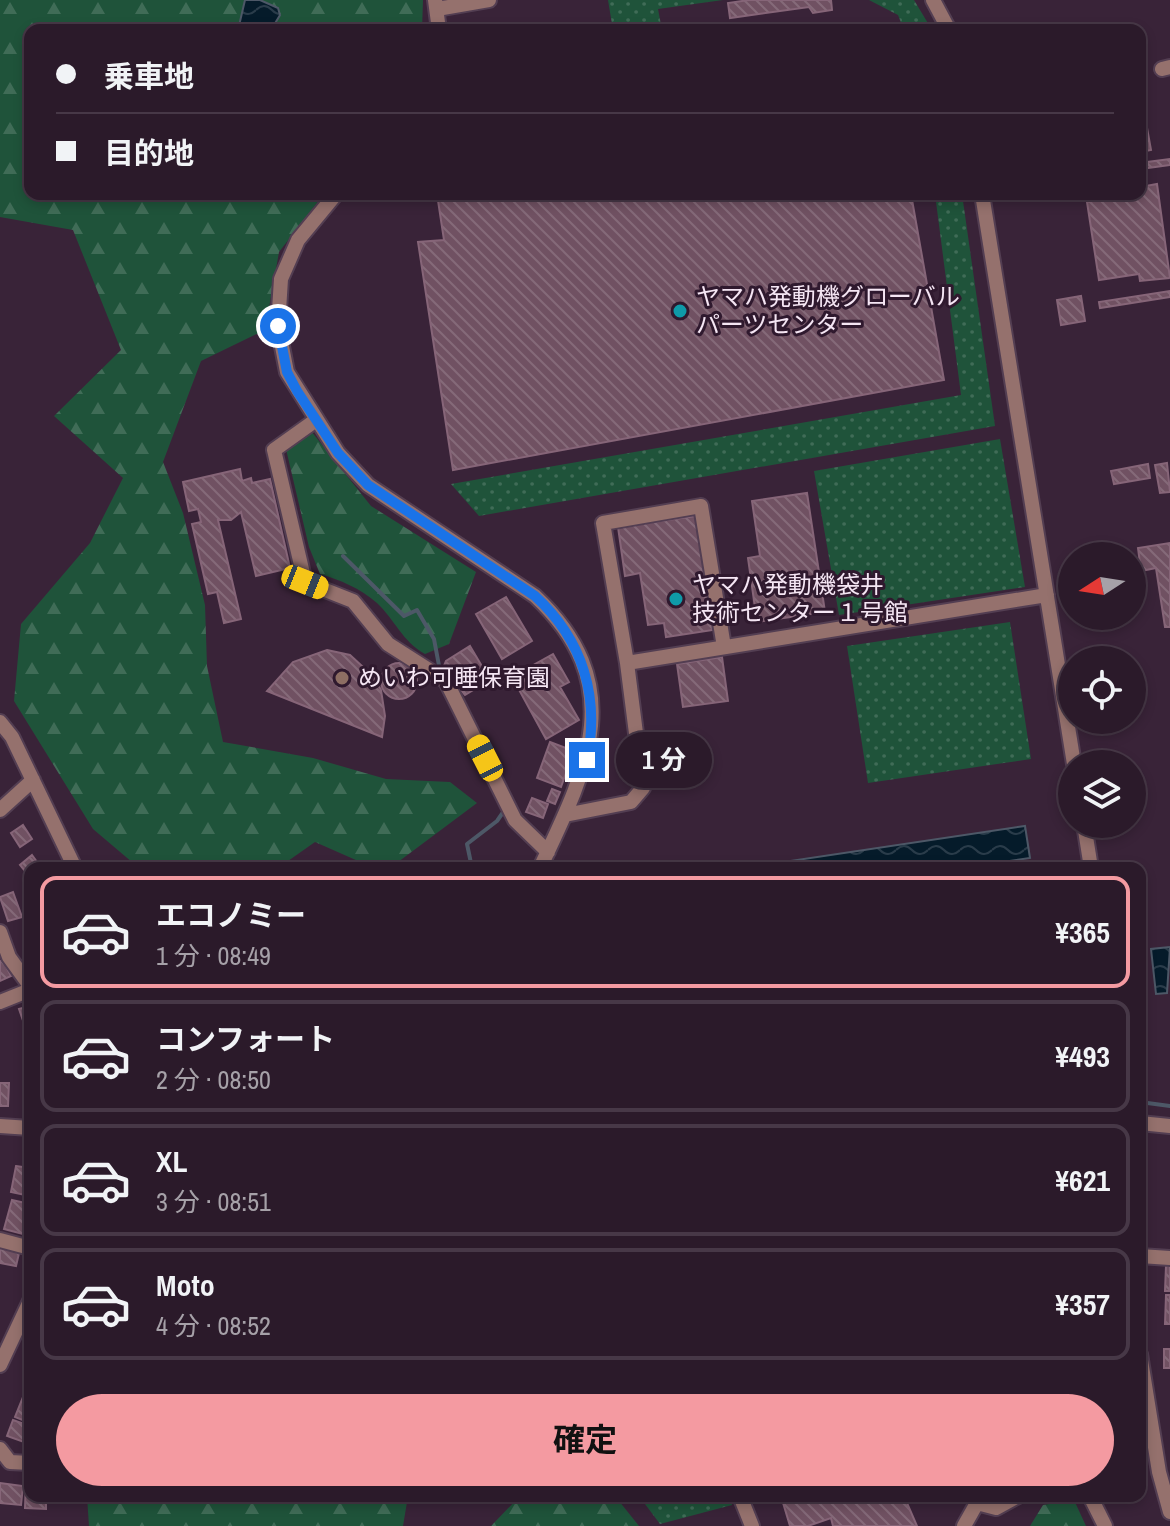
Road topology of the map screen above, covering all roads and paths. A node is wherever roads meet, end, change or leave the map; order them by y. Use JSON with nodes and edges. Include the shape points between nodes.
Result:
{"nodes":[{"id":1,"x":489,"y":0,"type":"edge"},
{"id":2,"x":933,"y":0,"type":"edge"},
{"id":3,"x":436,"y":4,"type":"edge"},
{"id":4,"x":438,"y":24,"type":"edge"},
{"id":5,"x":946,"y":24,"type":"edge"},
{"id":6,"x":331,"y":200,"type":"edge"},
{"id":7,"x":983,"y":200,"type":"edge"},
{"id":8,"x":316,"y":420,"type":"junction"},
{"id":9,"x":1047,"y":595,"type":"junction"},
{"id":10,"x":724,"y":647,"type":"junction"},
{"id":11,"x":627,"y":663,"type":"junction"},
{"id":12,"x":0,"y":722,"type":"edge"},
{"id":13,"x":1072,"y":750,"type":"edge"},
{"id":14,"x":33,"y":780,"type":"junction"},
{"id":15,"x":0,"y":810,"type":"edge"},
{"id":16,"x":565,"y":815,"type":"junction"},
{"id":17,"x":1086,"y":838,"type":"edge"},
{"id":18,"x":548,"y":852,"type":"junction"},
{"id":19,"x":72,"y":862,"type":"edge"},
{"id":20,"x":543,"y":862,"type":"edge"},
{"id":21,"x":1090,"y":862,"type":"edge"},
{"id":22,"x":0,"y":932,"type":"edge"},
{"id":23,"x":24,"y":979,"type":"edge"},
{"id":24,"x":24,"y":991,"type":"edge"},
{"id":25,"x":0,"y":1002,"type":"edge"},
{"id":26,"x":1146,"y":1124,"type":"edge"},
{"id":27,"x":0,"y":1126,"type":"edge"},
{"id":28,"x":1170,"y":1126,"type":"edge"},
{"id":29,"x":24,"y":1128,"type":"edge"},
{"id":30,"x":0,"y":1240,"type":"edge"},
{"id":31,"x":24,"y":1246,"type":"edge"},
{"id":32,"x":1146,"y":1256,"type":"edge"},
{"id":33,"x":1170,"y":1258,"type":"edge"},
{"id":34,"x":24,"y":1314,"type":"edge"},
{"id":35,"x":0,"y":1365,"type":"edge"},
{"id":36,"x":1146,"y":1391,"type":"edge"},
{"id":37,"x":0,"y":1449,"type":"edge"},
{"id":38,"x":24,"y":1463,"type":"edge"},
{"id":39,"x":742,"y":1502,"type":"edge"},
{"id":40,"x":974,"y":1502,"type":"edge"},
{"id":41,"x":982,"y":1502,"type":"edge"},
{"id":42,"x":1002,"y":1502,"type":"edge"},
{"id":43,"x":1093,"y":1502,"type":"edge"},
{"id":44,"x":1170,"y":1512,"type":"edge"},
{"id":45,"x":751,"y":1526,"type":"edge"},
{"id":46,"x":964,"y":1526,"type":"edge"},
{"id":47,"x":1105,"y":1526,"type":"edge"}],
"edges":[{"from":1,"to":3,"type":"street"},
{"from":2,"to":5,"type":"street"},
{"from":3,"to":4,"type":"street"},
{"from":6,"to":8,"type":"street","via":[[288,259],[278,304],[287,372]]},
{"from":7,"to":9,"type":"street"},
{"from":8,"to":16,"type":"street","via":[[368,485],[535,596],[559,618],[585,669],[593,733]]},
{"from":8,"to":18,"type":"street","via":[[274,450],[305,582],[353,601],[388,644],[446,681],[515,820]]},
{"from":9,"to":10,"type":"street"},
{"from":9,"to":13,"type":"street"},
{"from":10,"to":11,"type":"street"},
{"from":10,"to":11,"type":"street","via":[[701,506],[645,515],[603,523]]},
{"from":11,"to":16,"type":"street","via":[[643,788],[631,802]]},
{"from":12,"to":14,"type":"street"},
{"from":14,"to":15,"type":"street"},
{"from":14,"to":19,"type":"street"},
{"from":16,"to":18,"type":"street"},
{"from":17,"to":21,"type":"street"},
{"from":18,"to":20,"type":"street"},
{"from":22,"to":23,"type":"street"},
{"from":24,"to":25,"type":"street"},
{"from":26,"to":28,"type":"street"},
{"from":27,"to":29,"type":"street"},
{"from":30,"to":31,"type":"street"},
{"from":32,"to":33,"type":"street"},
{"from":34,"to":35,"type":"street"},
{"from":36,"to":44,"type":"street"},
{"from":37,"to":38,"type":"street","via":[[10,1462]]},
{"from":39,"to":45,"type":"street"},
{"from":40,"to":46,"type":"street"},
{"from":41,"to":42,"type":"street","via":[[996,1508]]},
{"from":43,"to":47,"type":"street"}]}
